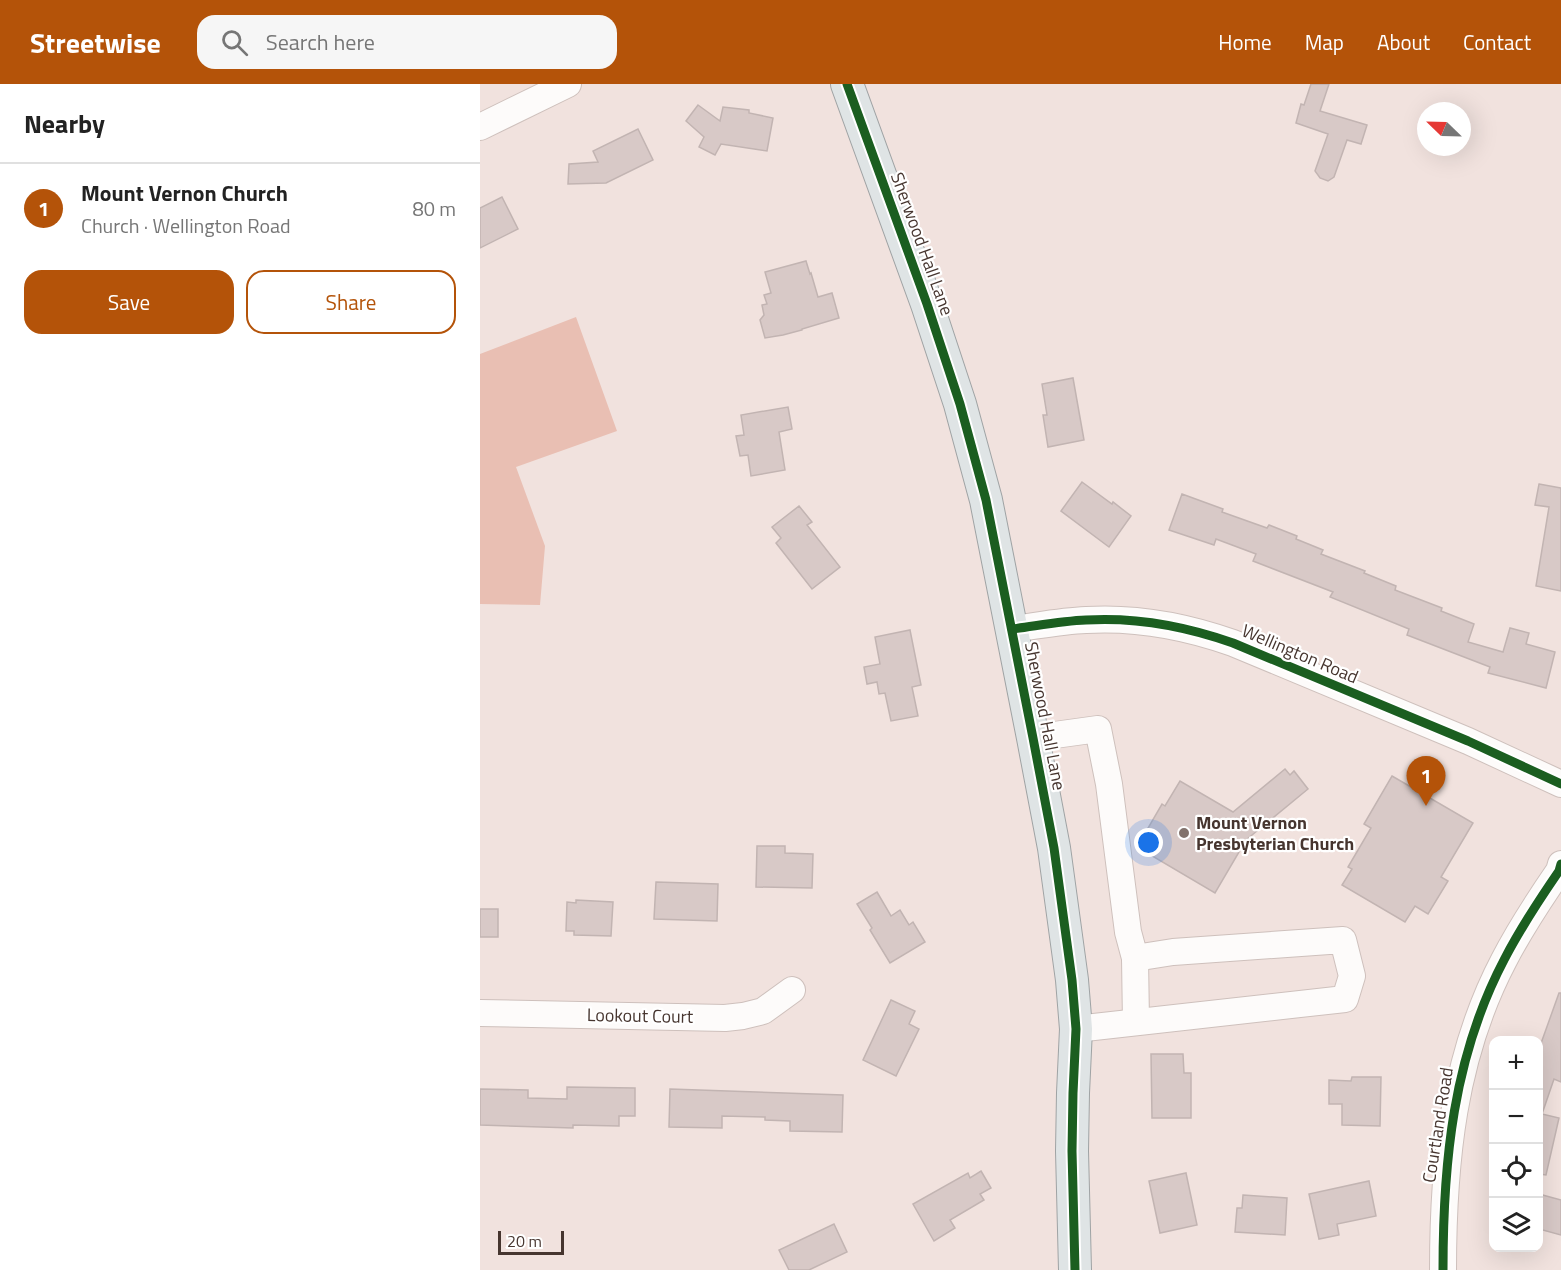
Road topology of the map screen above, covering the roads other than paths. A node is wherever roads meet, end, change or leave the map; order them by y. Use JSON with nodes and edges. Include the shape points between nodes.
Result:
{"nodes":[{"id":1,"x":568,"y":84,"type":"edge"},
{"id":2,"x":847,"y":84,"type":"edge"},
{"id":3,"x":480,"y":127,"type":"edge"},
{"id":4,"x":1012,"y":629,"type":"junction"},
{"id":5,"x":1033,"y":738,"type":"junction"},
{"id":6,"x":1561,"y":784,"type":"edge"},
{"id":7,"x":1561,"y":864,"type":"edge"},
{"id":8,"x":1135,"y":958,"type":"junction"},
{"id":9,"x":792,"y":990,"type":"dead end"},
{"id":10,"x":480,"y":1013,"type":"edge"},
{"id":11,"x":1136,"y":1022,"type":"junction"},
{"id":12,"x":1076,"y":1029,"type":"junction"},
{"id":13,"x":1075,"y":1270,"type":"edge"},
{"id":14,"x":1443,"y":1270,"type":"edge"}],
"edges":[{"from":1,"to":3,"type":"street"},
{"from":2,"to":4,"type":"main road","name":"Sherwood Hall Lane","via":[[960,404],[986,500]]},
{"from":4,"to":5,"type":"main road","name":"Sherwood Hall Lane"},
{"from":4,"to":6,"type":"street","name":"Wellington Road","via":[[1119,619],[1204,633],[1468,741]]},
{"from":5,"to":8,"type":"street","via":[[1098,729]]},
{"from":5,"to":12,"type":"main road","name":"Sherwood Hall Lane","via":[[1054,848]]},
{"from":7,"to":14,"type":"street","name":"Courtland Road","via":[[1503,961],[1465,1060],[1447,1156]]},
{"from":8,"to":11,"type":"street"},
{"from":8,"to":11,"type":"street","via":[[1343,940],[1352,976],[1345,999]]},
{"from":9,"to":10,"type":"street","name":"Lookout Court","via":[[763,1011],[725,1018]]},
{"from":11,"to":12,"type":"street"},
{"from":12,"to":13,"type":"main road","name":"Sherwood Hall Lane","via":[[1072,1151]]}]}
